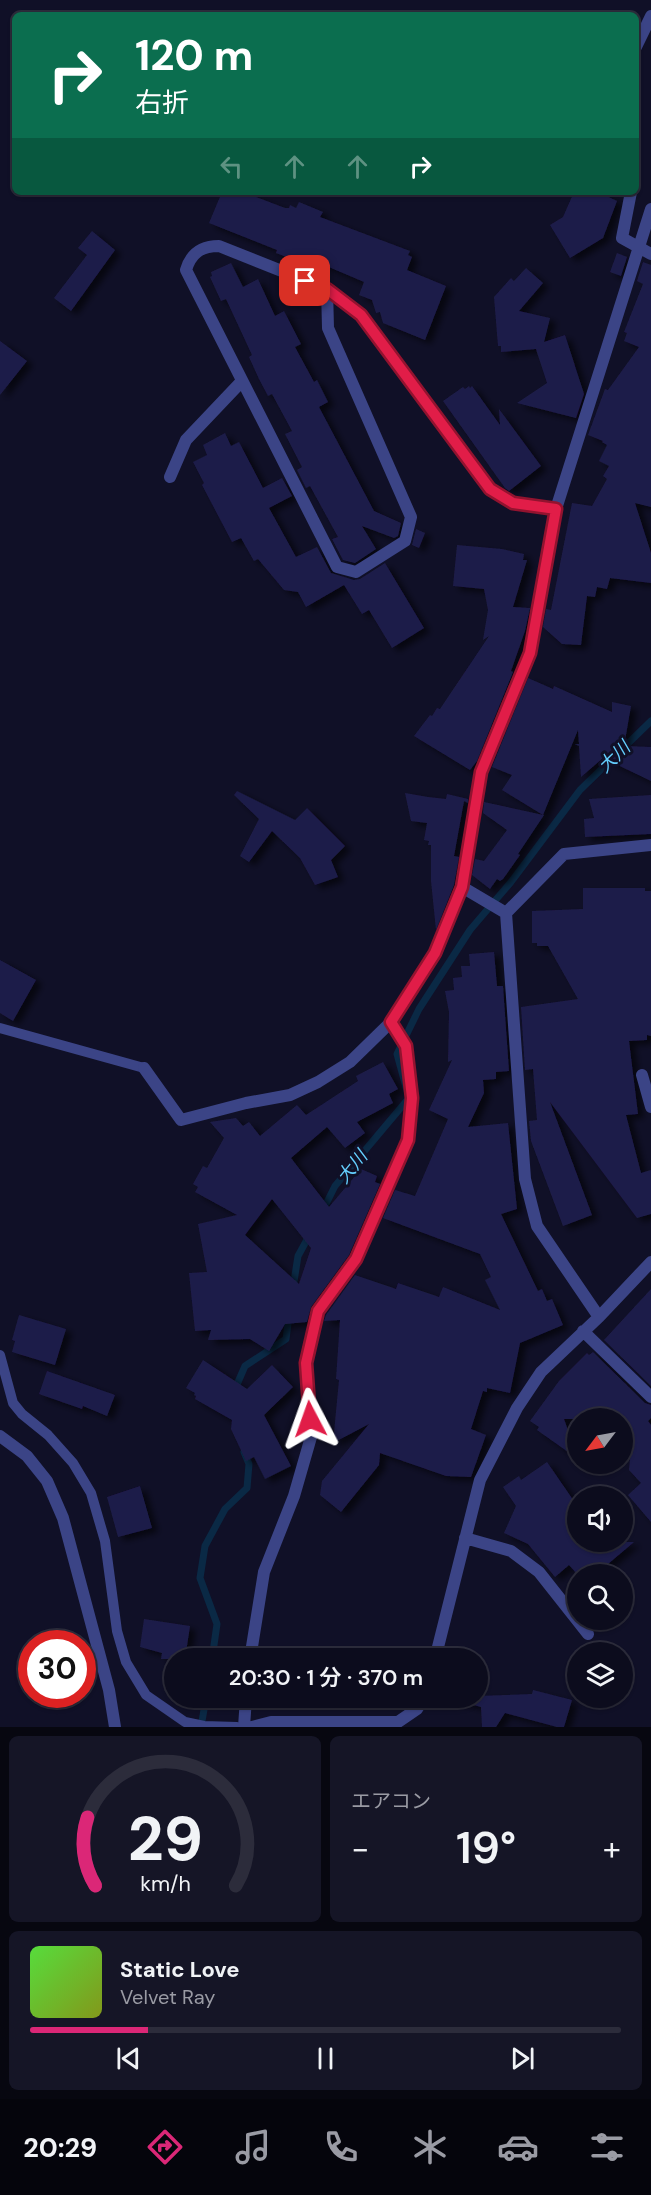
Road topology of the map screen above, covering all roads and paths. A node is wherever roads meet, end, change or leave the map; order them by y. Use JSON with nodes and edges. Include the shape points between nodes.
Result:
{"nodes":[{"id":1,"x":651,"y":16,"type":"edge"},
{"id":2,"x":639,"y":41,"type":"edge"},
{"id":3,"x":630,"y":195,"type":"edge"},
{"id":4,"x":651,"y":209,"type":"edge"},
{"id":5,"x":637,"y":247,"type":"junction"},
{"id":6,"x":651,"y":254,"type":"edge"},
{"id":7,"x":327,"y":289,"type":"junction"},
{"id":8,"x":242,"y":381,"type":"junction"},
{"id":9,"x":170,"y":477,"type":"dead end"},
{"id":10,"x":556,"y":509,"type":"junction"},
{"id":11,"x":651,"y":845,"type":"edge"},
{"id":12,"x":462,"y":887,"type":"junction"},
{"id":13,"x":506,"y":914,"type":"junction"},
{"id":14,"x":391,"y":1022,"type":"junction"},
{"id":15,"x":0,"y":1028,"type":"edge"},
{"id":16,"x":144,"y":1068,"type":"joint"},
{"id":17,"x":642,"y":1075,"type":"dead end"},
{"id":18,"x":651,"y":1107,"type":"edge"},
{"id":19,"x":651,"y":1262,"type":"edge"},
{"id":20,"x":599,"y":1317,"type":"junction"},
{"id":21,"x":583,"y":1331,"type":"junction"},
{"id":22,"x":0,"y":1354,"type":"edge"},
{"id":23,"x":651,"y":1397,"type":"edge"},
{"id":24,"x":0,"y":1436,"type":"edge"},
{"id":25,"x":465,"y":1538,"type":"junction"},
{"id":26,"x":588,"y":1634,"type":"dead end"},
{"id":27,"x":252,"y":1648,"type":"edge"},
{"id":28,"x":438,"y":1648,"type":"edge"},
{"id":29,"x":245,"y":1708,"type":"edge"},
{"id":30,"x":418,"y":1708,"type":"edge"},
{"id":31,"x":115,"y":1727,"type":"edge"},
{"id":32,"x":237,"y":1727,"type":"edge"},
{"id":33,"x":244,"y":1727,"type":"edge"},
{"id":34,"x":252,"y":1727,"type":"edge"}],
"edges":[{"from":1,"to":2,"type":"street"},
{"from":3,"to":5,"type":"street","via":[[622,238]]},
{"from":4,"to":5,"type":"street"},
{"from":5,"to":6,"type":"street"},
{"from":5,"to":10,"type":"street"},
{"from":7,"to":8,"type":"street","via":[[219,246],[197,251],[186,270]]},
{"from":7,"to":8,"type":"street","via":[[328,328],[411,517],[405,541],[356,572],[337,567]]},
{"from":7,"to":10,"type":"street","via":[[361,315],[490,489],[513,503]]},
{"from":8,"to":9,"type":"street","via":[[186,440]]},
{"from":10,"to":12,"type":"street","via":[[530,653],[481,772]]},
{"from":11,"to":13,"type":"street","via":[[564,854]]},
{"from":12,"to":13,"type":"street"},
{"from":12,"to":14,"type":"street","via":[[435,953]]},
{"from":13,"to":20,"type":"street","via":[[525,1179],[537,1226]]},
{"from":14,"to":16,"type":"street","via":[[350,1062],[318,1082],[290,1095],[181,1120]]},
{"from":14,"to":27,"type":"street","via":[[406,1046],[412,1098],[408,1140],[356,1259],[318,1311],[306,1363],[311,1437],[294,1496],[264,1572]]},
{"from":15,"to":16,"type":"lane"},
{"from":17,"to":18,"type":"street"},
{"from":19,"to":20,"type":"street"},
{"from":20,"to":21,"type":"street"},
{"from":21,"to":23,"type":"street"},
{"from":21,"to":25,"type":"street","via":[[541,1372],[517,1408],[480,1480]]},
{"from":22,"to":32,"type":"lane","via":[[13,1403],[73,1463],[91,1493],[105,1541],[117,1631],[126,1662],[146,1695],[185,1722]]},
{"from":24,"to":31,"type":"street","via":[[27,1456],[47,1481],[63,1518],[109,1689]]},
{"from":25,"to":26,"type":"street","via":[[511,1551],[539,1572]]},
{"from":25,"to":28,"type":"street"},
{"from":29,"to":33,"type":"street"},
{"from":30,"to":34,"type":"street","via":[[398,1722],[271,1722]]}]}
